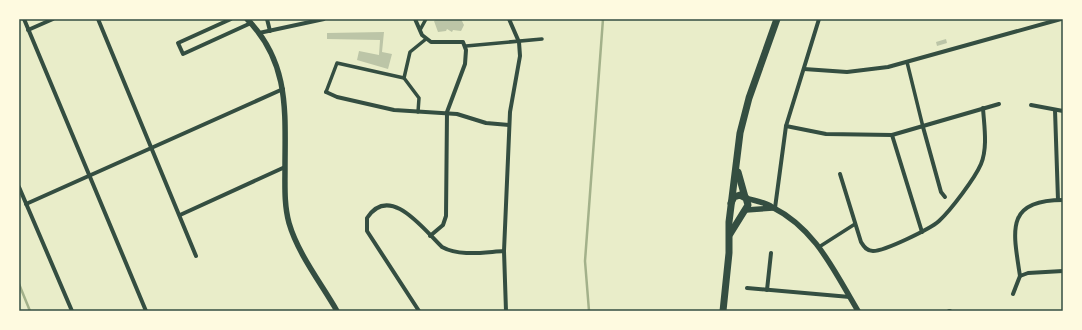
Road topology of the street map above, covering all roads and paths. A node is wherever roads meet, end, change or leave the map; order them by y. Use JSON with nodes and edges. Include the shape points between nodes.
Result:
{"nodes":[{"id":1,"x":24,"y":19,"type":"edge"},
{"id":2,"x":53,"y":19,"type":"edge"},
{"id":3,"x":98,"y":19,"type":"edge"},
{"id":4,"x":231,"y":19,"type":"edge"},
{"id":5,"x":267,"y":19,"type":"edge"},
{"id":6,"x":324,"y":19,"type":"edge"},
{"id":7,"x":415,"y":19,"type":"edge"},
{"id":8,"x":426,"y":19,"type":"edge"},
{"id":9,"x":509,"y":19,"type":"edge"},
{"id":10,"x":777,"y":19,"type":"edge"},
{"id":11,"x":819,"y":19,"type":"edge"},
{"id":12,"x":1061,"y":19,"type":"edge"},
{"id":13,"x":249,"y":21,"type":"edge"},
{"id":14,"x":28,"y":30,"type":"junction"},
{"id":15,"x":420,"y":30,"type":"junction"},
{"id":16,"x":270,"y":31,"type":"junction"},
{"id":17,"x":260,"y":33,"type":"junction"},
{"id":18,"x":426,"y":39,"type":"junction"},
{"id":19,"x":542,"y":40,"type":"dead end"},
{"id":20,"x":518,"y":42,"type":"junction"},
{"id":21,"x":466,"y":46,"type":"junction"},
{"id":22,"x":907,"y":62,"type":"junction"},
{"id":23,"x":804,"y":69,"type":"junction"},
{"id":24,"x":404,"y":78,"type":"junction"},
{"id":25,"x":283,"y":89,"type":"junction"},
{"id":26,"x":326,"y":92,"type":"joint"},
{"id":27,"x":999,"y":104,"type":"dead end"},
{"id":28,"x":1031,"y":105,"type":"dead end"},
{"id":29,"x":983,"y":108,"type":"junction"},
{"id":30,"x":1054,"y":110,"type":"junction"},
{"id":31,"x":1063,"y":111,"type":"edge"},
{"id":32,"x":418,"y":112,"type":"junction"},
{"id":33,"x":447,"y":112,"type":"junction"},
{"id":34,"x":509,"y":125,"type":"junction"},
{"id":35,"x":786,"y":126,"type":"junction"},
{"id":36,"x":923,"y":127,"type":"junction"},
{"id":37,"x":892,"y":135,"type":"junction"},
{"id":38,"x":152,"y":147,"type":"junction"},
{"id":39,"x":285,"y":167,"type":"junction"},
{"id":40,"x":737,"y":168,"type":"junction"},
{"id":41,"x":840,"y":174,"type":"dead end"},
{"id":42,"x":89,"y":176,"type":"junction"},
{"id":43,"x":19,"y":187,"type":"edge"},
{"id":44,"x":945,"y":197,"type":"dead end"},
{"id":45,"x":746,"y":198,"type":"junction"},
{"id":46,"x":1060,"y":200,"type":"edge"},
{"id":47,"x":731,"y":203,"type":"junction"},
{"id":48,"x":26,"y":204,"type":"junction"},
{"id":49,"x":775,"y":208,"type":"junction"},
{"id":50,"x":746,"y":211,"type":"junction"},
{"id":51,"x":180,"y":215,"type":"junction"},
{"id":52,"x":855,"y":224,"type":"junction"},
{"id":53,"x":922,"y":232,"type":"junction"},
{"id":54,"x":730,"y":234,"type":"junction"},
{"id":55,"x":430,"y":236,"type":"junction"},
{"id":56,"x":819,"y":247,"type":"junction"},
{"id":57,"x":504,"y":251,"type":"junction"},
{"id":58,"x":771,"y":253,"type":"dead end"},
{"id":59,"x":196,"y":256,"type":"dead end"},
{"id":60,"x":1063,"y":271,"type":"edge"},
{"id":61,"x":1020,"y":276,"type":"junction"},
{"id":62,"x":747,"y":288,"type":"dead end"},
{"id":63,"x":767,"y":290,"type":"junction"},
{"id":64,"x":1013,"y":294,"type":"dead end"},
{"id":65,"x":850,"y":297,"type":"junction"},
{"id":66,"x":72,"y":311,"type":"edge"},
{"id":67,"x":146,"y":311,"type":"edge"},
{"id":68,"x":337,"y":311,"type":"edge"},
{"id":69,"x":419,"y":311,"type":"edge"},
{"id":70,"x":506,"y":311,"type":"edge"},
{"id":71,"x":723,"y":311,"type":"edge"},
{"id":72,"x":858,"y":311,"type":"edge"}],
"edges":[{"from":1,"to":14,"type":"street"},
{"from":2,"to":14,"type":"street"},
{"from":3,"to":38,"type":"street"},
{"from":4,"to":13,"type":"street","via":[[178,43],[183,54]]},
{"from":5,"to":16,"type":"street"},
{"from":6,"to":16,"type":"street"},
{"from":7,"to":15,"type":"street"},
{"from":8,"to":15,"type":"street"},
{"from":9,"to":20,"type":"street"},
{"from":10,"to":40,"type":"main road","via":[[744,115]]},
{"from":11,"to":23,"type":"street"},
{"from":12,"to":22,"type":"street"},
{"from":13,"to":17,"type":"street"},
{"from":14,"to":42,"type":"street"},
{"from":15,"to":18,"type":"street"},
{"from":16,"to":17,"type":"street"},
{"from":17,"to":25,"type":"street","via":[[273,57]]},
{"from":18,"to":21,"type":"street","via":[[437,42],[463,42]]},
{"from":18,"to":24,"type":"street","via":[[410,52]]},
{"from":19,"to":20,"type":"street"},
{"from":20,"to":21,"type":"street"},
{"from":20,"to":34,"type":"street","via":[[519,70]]},
{"from":21,"to":33,"type":"street","via":[[465,64]]},
{"from":22,"to":23,"type":"street","via":[[873,70],[847,72]]},
{"from":22,"to":36,"type":"street"},
{"from":23,"to":35,"type":"street"},
{"from":24,"to":26,"type":"street","via":[[337,63]]},
{"from":24,"to":32,"type":"street","via":[[419,98]]},
{"from":25,"to":38,"type":"street"},
{"from":25,"to":39,"type":"street","via":[[286,111]]},
{"from":26,"to":32,"type":"street","via":[[394,110]]},
{"from":27,"to":29,"type":"street"},
{"from":28,"to":30,"type":"street"},
{"from":29,"to":36,"type":"street"},
{"from":29,"to":53,"type":"street","via":[[984,144],[981,163],[946,214],[939,222]]},
{"from":30,"to":31,"type":"street"},
{"from":30,"to":46,"type":"street"},
{"from":32,"to":33,"type":"street"},
{"from":33,"to":34,"type":"street","via":[[486,123]]},
{"from":33,"to":55,"type":"street","via":[[446,216],[443,225]]},
{"from":34,"to":57,"type":"street"},
{"from":35,"to":37,"type":"street","via":[[826,134]]},
{"from":35,"to":49,"type":"street"},
{"from":36,"to":37,"type":"street"},
{"from":36,"to":44,"type":"street"},
{"from":37,"to":53,"type":"street"},
{"from":38,"to":42,"type":"street"},
{"from":38,"to":51,"type":"street"},
{"from":39,"to":51,"type":"street"},
{"from":39,"to":68,"type":"street","via":[[287,212],[294,235]]},
{"from":40,"to":45,"type":"main road"},
{"from":40,"to":47,"type":"main road"},
{"from":41,"to":52,"type":"street"},
{"from":42,"to":48,"type":"street"},
{"from":42,"to":67,"type":"street"},
{"from":43,"to":48,"type":"street"},
{"from":45,"to":47,"type":"main road","via":[[737,196]]},
{"from":45,"to":49,"type":"street"},
{"from":45,"to":50,"type":"main road"},
{"from":46,"to":61,"type":"street","via":[[1034,203],[1027,206],[1018,218],[1016,233]]},
{"from":47,"to":50,"type":"main road","via":[[736,212]]},
{"from":47,"to":54,"type":"main road"},
{"from":48,"to":66,"type":"street"},
{"from":49,"to":50,"type":"street"},
{"from":49,"to":56,"type":"street","via":[[800,225]]},
{"from":50,"to":54,"type":"main road"},
{"from":51,"to":59,"type":"street"},
{"from":52,"to":53,"type":"street","via":[[864,247],[872,251]]},
{"from":52,"to":56,"type":"street"},
{"from":54,"to":71,"type":"main road"},
{"from":55,"to":57,"type":"street","via":[[449,251]]},
{"from":55,"to":69,"type":"street","via":[[401,208],[382,205],[367,218],[367,231]]},
{"from":56,"to":65,"type":"street"},
{"from":57,"to":70,"type":"street"},
{"from":58,"to":63,"type":"street"},
{"from":60,"to":61,"type":"street","via":[[1028,273]]},
{"from":61,"to":64,"type":"street"},
{"from":62,"to":63,"type":"street"},
{"from":63,"to":65,"type":"street"},
{"from":65,"to":72,"type":"street"}]}
